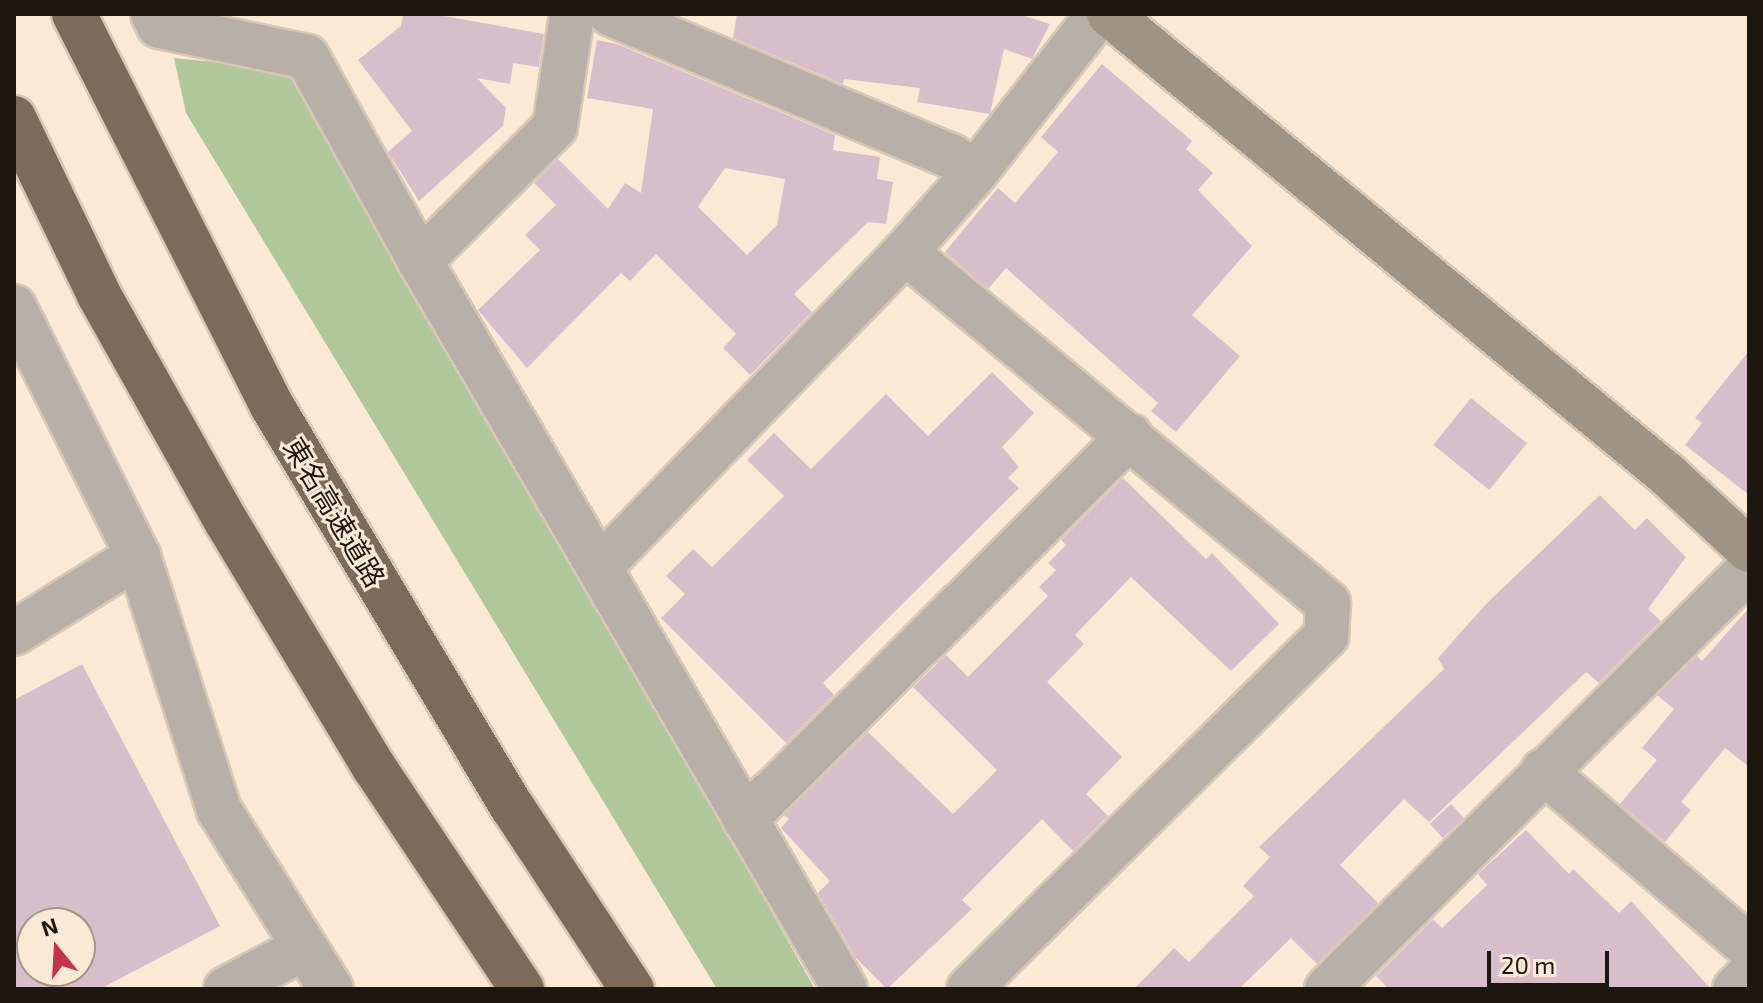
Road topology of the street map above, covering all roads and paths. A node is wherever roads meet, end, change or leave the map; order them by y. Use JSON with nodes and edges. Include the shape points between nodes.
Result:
{"nodes":[{"id":1,"x":74,"y":14,"type":"edge"},
{"id":2,"x":153,"y":14,"type":"edge"},
{"id":3,"x":572,"y":14,"type":"edge"},
{"id":4,"x":611,"y":14,"type":"edge"},
{"id":5,"x":1099,"y":14,"type":"edge"},
{"id":6,"x":1109,"y":14,"type":"edge"},
{"id":7,"x":14,"y":118,"type":"edge"},
{"id":8,"x":975,"y":173,"type":"junction"},
{"id":9,"x":905,"y":252,"type":"junction"},
{"id":10,"x":420,"y":261,"type":"junction"},
{"id":11,"x":14,"y":307,"type":"edge"},
{"id":12,"x":1130,"y":436,"type":"junction"},
{"id":13,"x":1749,"y":550,"type":"edge"},
{"id":14,"x":138,"y":556,"type":"junction"},
{"id":15,"x":602,"y":565,"type":"junction"},
{"id":16,"x":1749,"y":569,"type":"edge"},
{"id":17,"x":14,"y":633,"type":"edge"},
{"id":18,"x":1543,"y":771,"type":"junction"},
{"id":19,"x":745,"y":819,"type":"junction"},
{"id":20,"x":1749,"y":947,"type":"edge"},
{"id":21,"x":304,"y":948,"type":"junction"},
{"id":22,"x":1749,"y":975,"type":"edge"},
{"id":23,"x":226,"y":989,"type":"edge"},
{"id":24,"x":331,"y":989,"type":"edge"},
{"id":25,"x":522,"y":989,"type":"edge"},
{"id":26,"x":632,"y":989,"type":"edge"},
{"id":27,"x":845,"y":989,"type":"edge"},
{"id":28,"x":969,"y":989,"type":"edge"},
{"id":29,"x":1327,"y":989,"type":"edge"},
{"id":30,"x":1735,"y":989,"type":"edge"}],
"edges":[{"from":1,"to":26,"type":"highway","name":"東名高速道路","via":[[272,406],[513,808]]},
{"from":2,"to":10,"type":"street","via":[[159,26],[307,57]]},
{"from":3,"to":10,"type":"street","via":[[555,127]]},
{"from":4,"to":8,"type":"street","via":[[937,150]]},
{"from":5,"to":8,"type":"street"},
{"from":6,"to":13,"type":"street","via":[[1669,476]]},
{"from":7,"to":25,"type":"highway","via":[[99,295],[226,521],[374,767]]},
{"from":8,"to":9,"type":"street"},
{"from":9,"to":12,"type":"street"},
{"from":9,"to":15,"type":"street"},
{"from":10,"to":15,"type":"street"},
{"from":11,"to":14,"type":"street"},
{"from":12,"to":19,"type":"street"},
{"from":12,"to":28,"type":"street","via":[[1328,603],[1326,636]]},
{"from":14,"to":17,"type":"street"},
{"from":14,"to":21,"type":"street","via":[[219,810]]},
{"from":15,"to":19,"type":"street"},
{"from":16,"to":18,"type":"street"},
{"from":18,"to":20,"type":"street"},
{"from":18,"to":29,"type":"street"},
{"from":19,"to":27,"type":"street"},
{"from":21,"to":23,"type":"street"},
{"from":21,"to":24,"type":"street"},
{"from":22,"to":30,"type":"street"}]}
